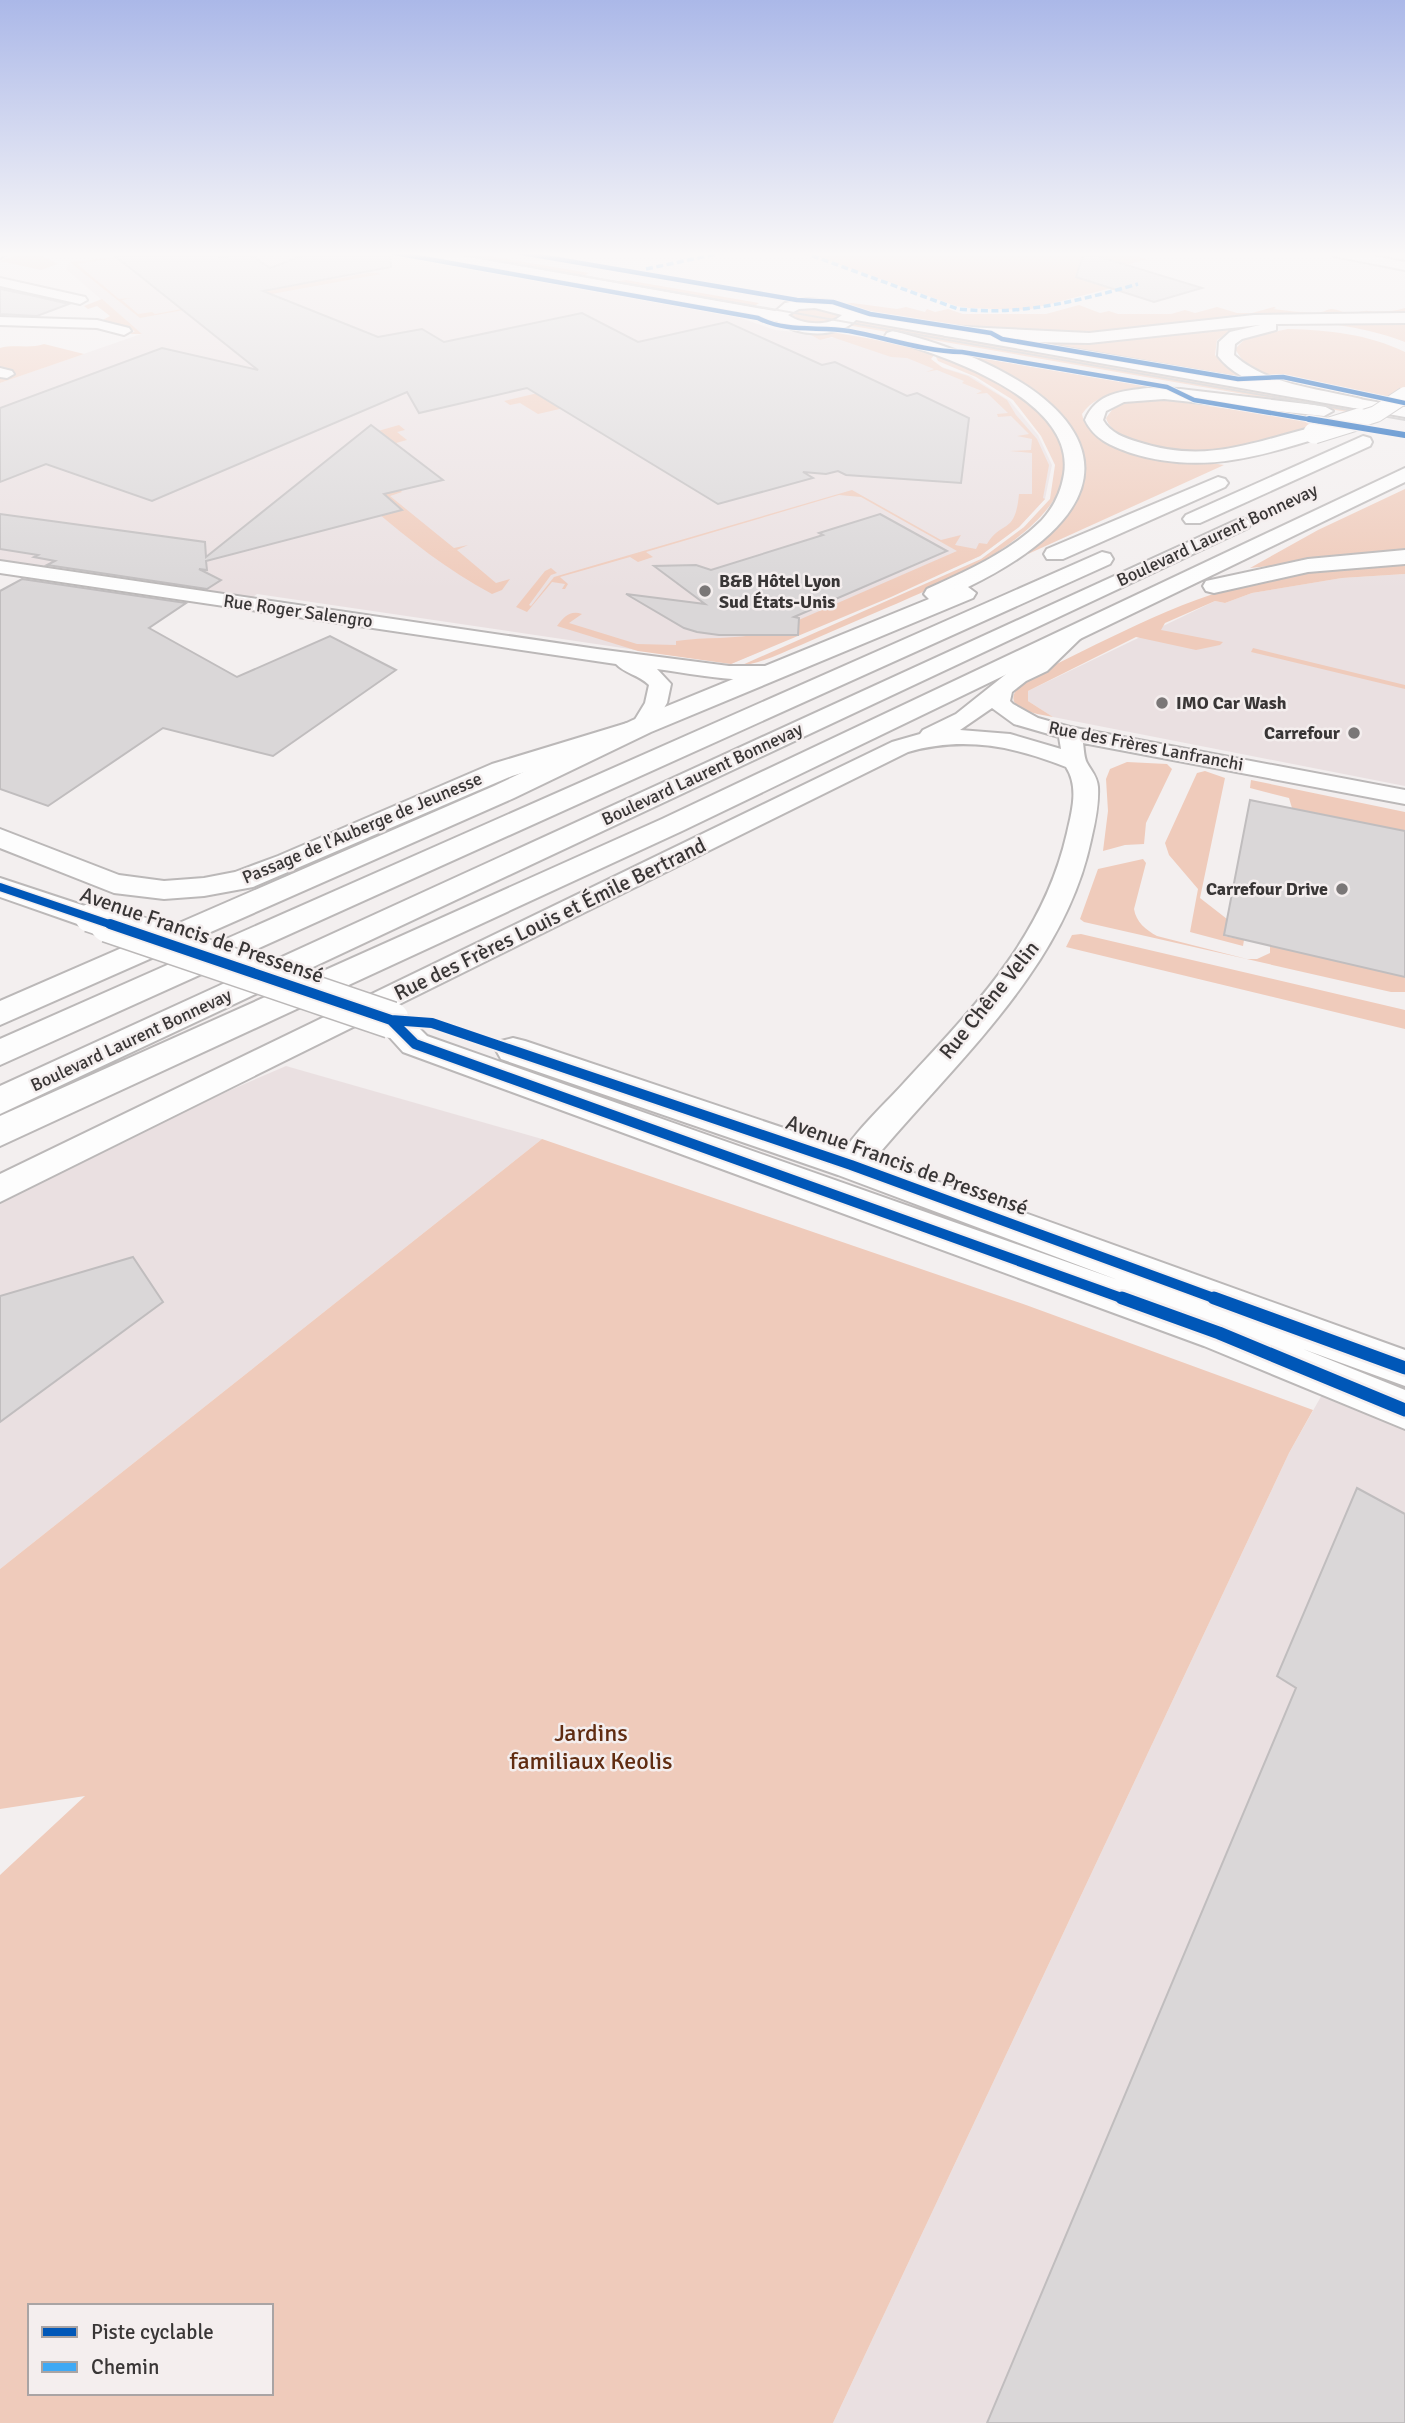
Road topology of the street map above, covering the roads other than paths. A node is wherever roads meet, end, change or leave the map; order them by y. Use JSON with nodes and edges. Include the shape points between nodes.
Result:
{"nodes":[{"id":1,"x":976,"y":365,"type":"edge"},
{"id":2,"x":1060,"y":365,"type":"edge"},
{"id":3,"x":1139,"y":365,"type":"edge"},
{"id":4,"x":1235,"y":365,"type":"edge"},
{"id":5,"x":1405,"y":395,"type":"edge"},
{"id":6,"x":1405,"y":401,"type":"edge"},
{"id":7,"x":1355,"y":403,"type":"junction"},
{"id":8,"x":1324,"y":411,"type":"junction"},
{"id":9,"x":1405,"y":412,"type":"edge"},
{"id":10,"x":1376,"y":414,"type":"junction"},
{"id":11,"x":1320,"y":434,"type":"junction"},
{"id":12,"x":1405,"y":444,"type":"edge"},
{"id":13,"x":1405,"y":557,"type":"edge"},
{"id":14,"x":0,"y":567,"type":"edge"},
{"id":15,"x":1108,"y":617,"type":"junction"},
{"id":16,"x":1076,"y":632,"type":"junction"},
{"id":17,"x":834,"y":645,"type":"junction"},
{"id":18,"x":597,"y":655,"type":"junction"},
{"id":19,"x":771,"y":671,"type":"junction"},
{"id":20,"x":1001,"y":691,"type":"junction"},
{"id":21,"x":642,"y":726,"type":"junction"},
{"id":22,"x":1068,"y":733,"type":"junction"},
{"id":23,"x":923,"y":739,"type":"junction"},
{"id":24,"x":1074,"y":762,"type":"junction"},
{"id":25,"x":1405,"y":797,"type":"edge"},
{"id":26,"x":0,"y":838,"type":"edge"},
{"id":27,"x":0,"y":887,"type":"edge"},
{"id":28,"x":0,"y":1014,"type":"edge"},
{"id":29,"x":0,"y":1053,"type":"edge"},
{"id":30,"x":0,"y":1101,"type":"edge"},
{"id":31,"x":0,"y":1132,"type":"edge"},
{"id":32,"x":843,"y":1179,"type":"junction"},
{"id":33,"x":0,"y":1189,"type":"edge"},
{"id":34,"x":1405,"y":1368,"type":"edge"},
{"id":35,"x":1405,"y":1410,"type":"edge"}],
"edges":[{"from":1,"to":17,"type":"main road","via":[[1033,399],[1056,420],[1070,440],[1077,463],[1073,488],[1057,514],[1015,551]]},
{"from":2,"to":8,"type":"main road"},
{"from":3,"to":7,"type":"main road"},
{"from":4,"to":7,"type":"main road"},
{"from":5,"to":10,"type":"main road","bridge":true},
{"from":6,"to":10,"type":"main road","bridge":true},
{"from":7,"to":9,"type":"main road"},
{"from":8,"to":11,"type":"main road","via":[[1158,393],[1117,398],[1094,413],[1098,428],[1120,442],[1180,458],[1232,458]]},
{"from":8,"to":12,"type":"main road"},
{"from":10,"to":11,"type":"main road","bridge":true},
{"from":11,"to":17,"type":"main road","via":[[944,602]]},
{"from":12,"to":15,"type":"main road"},
{"from":12,"to":29,"type":"main road","name":"Boulevard Laurent Bonnevay","via":[[1363,442]]},
{"from":12,"to":30,"type":"main road","name":"Boulevard Laurent Bonnevay"},
{"from":13,"to":15,"type":"main road","via":[[1274,570]]},
{"from":14,"to":18,"type":"street","name":"Rue Roger Salengro"},
{"from":15,"to":16,"type":"main road"},
{"from":16,"to":20,"type":"street","via":[[1039,666]]},
{"from":16,"to":31,"type":"main road","via":[[672,825]]},
{"from":17,"to":19,"type":"main road"},
{"from":18,"to":19,"type":"street","name":"Rue Roger Salengro","via":[[729,672]]},
{"from":18,"to":21,"type":"street","name":"Rue Roger Salengro","via":[[633,664],[660,684],[656,703]]},
{"from":19,"to":21,"type":"main road"},
{"from":20,"to":22,"type":"street","name":"Rue des Frères Lanfranchi","via":[[999,702],[1006,712]]},
{"from":20,"to":23,"type":"street","via":[[964,719]]},
{"from":21,"to":26,"type":"main road","name":"Passage de l'Auberge de Jeunesse","via":[[502,770],[276,867],[204,887],[164,890],[114,884]]},
{"from":21,"to":28,"type":"main road","via":[[504,792]]},
{"from":22,"to":24,"type":"street","name":"Rue Chêne Velin"},
{"from":22,"to":25,"type":"street","name":"Rue des Frères Lanfranchi"},
{"from":23,"to":24,"type":"street","name":"Rue des Frères Louis et Émile Bertrand","via":[[1006,740]]},
{"from":23,"to":33,"type":"street","name":"Rue des Frères Louis et Émile Bertrand"},
{"from":24,"to":32,"type":"street","name":"Rue Chêne Velin","via":[[1084,776],[1081,834],[1049,921],[997,997]]},
{"from":27,"to":32,"type":"main road","name":"Avenue Francis de Pressensé","bridge":true,"via":[[391,1020],[415,1044]]},
{"from":32,"to":34,"type":"main road","name":"Avenue Francis de Pressensé"},
{"from":32,"to":35,"type":"main road","name":"Avenue Francis de Pressensé"}]}
